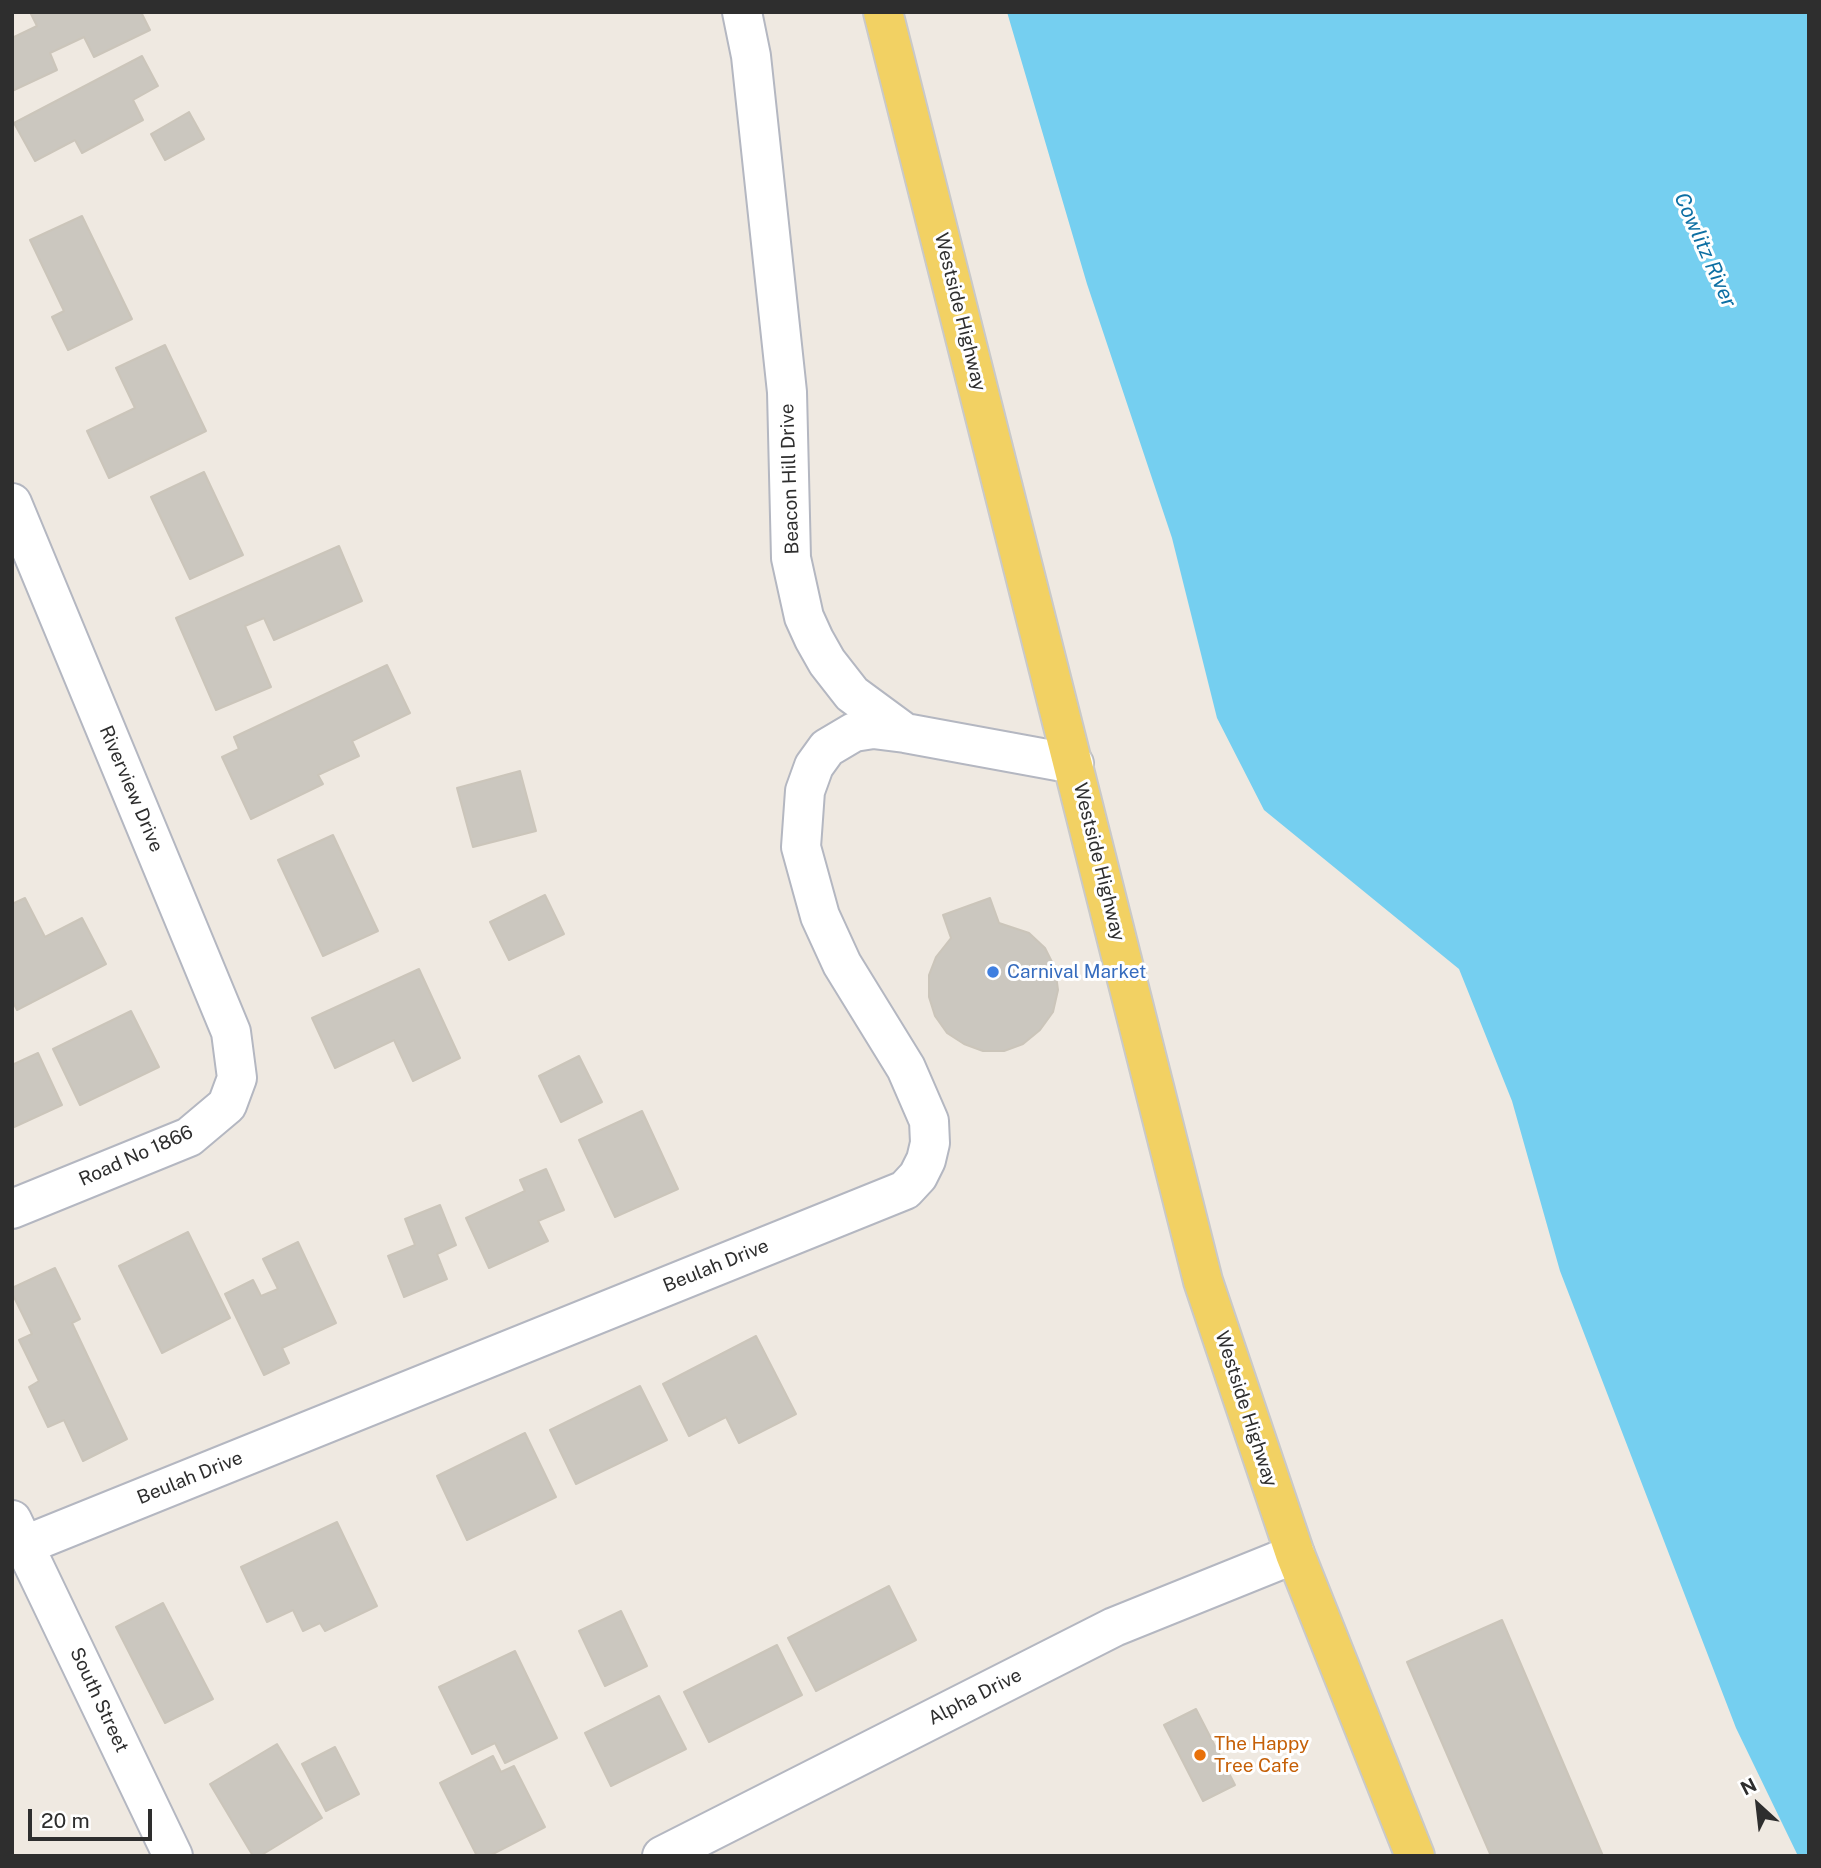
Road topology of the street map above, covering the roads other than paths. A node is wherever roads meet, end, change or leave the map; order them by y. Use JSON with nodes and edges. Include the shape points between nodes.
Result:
{"nodes":[{"id":1,"x":742,"y":12,"type":"edge"},
{"id":2,"x":883,"y":12,"type":"edge"},
{"id":3,"x":12,"y":503,"type":"edge"},
{"id":4,"x":905,"y":733,"type":"junction"},
{"id":5,"x":1074,"y":764,"type":"junction"},
{"id":6,"x":237,"y":1078,"type":"joint"},
{"id":7,"x":12,"y":1209,"type":"edge"},
{"id":8,"x":19,"y":1532,"type":"edge"},
{"id":9,"x":1294,"y":1554,"type":"junction"},
{"id":10,"x":173,"y":1856,"type":"edge"},
{"id":11,"x":662,"y":1856,"type":"edge"},
{"id":12,"x":1415,"y":1856,"type":"edge"}],
"edges":[{"from":1,"to":4,"type":"street","name":"Beacon Hill Drive","via":[[751,56],[787,392],[790,531],[797,592],[814,639],[839,678],[866,707]]},
{"from":2,"to":5,"type":"main road","name":"Westside Highway"},
{"from":3,"to":6,"type":"street","name":"Riverview Drive","via":[[231,1032]]},
{"from":4,"to":5,"type":"street","name":"Beacon Hill Drive"},
{"from":4,"to":8,"type":"street","name":"Beulah Drive","via":[[854,732],[827,748],[805,791],[801,846],[820,916],[842,964],[906,1068],[929,1121],[926,1160],[905,1190]]},
{"from":5,"to":9,"type":"main road","name":"Westside Highway","via":[[1203,1281]]},
{"from":6,"to":7,"type":"street","name":"Road No 1866","via":[[227,1105],[189,1137]]},
{"from":8,"to":10,"type":"street","name":"South Street"},
{"from":9,"to":11,"type":"street","name":"Alpha Drive","via":[[1114,1627]]},
{"from":9,"to":12,"type":"main road","name":"Westside Highway"}]}
